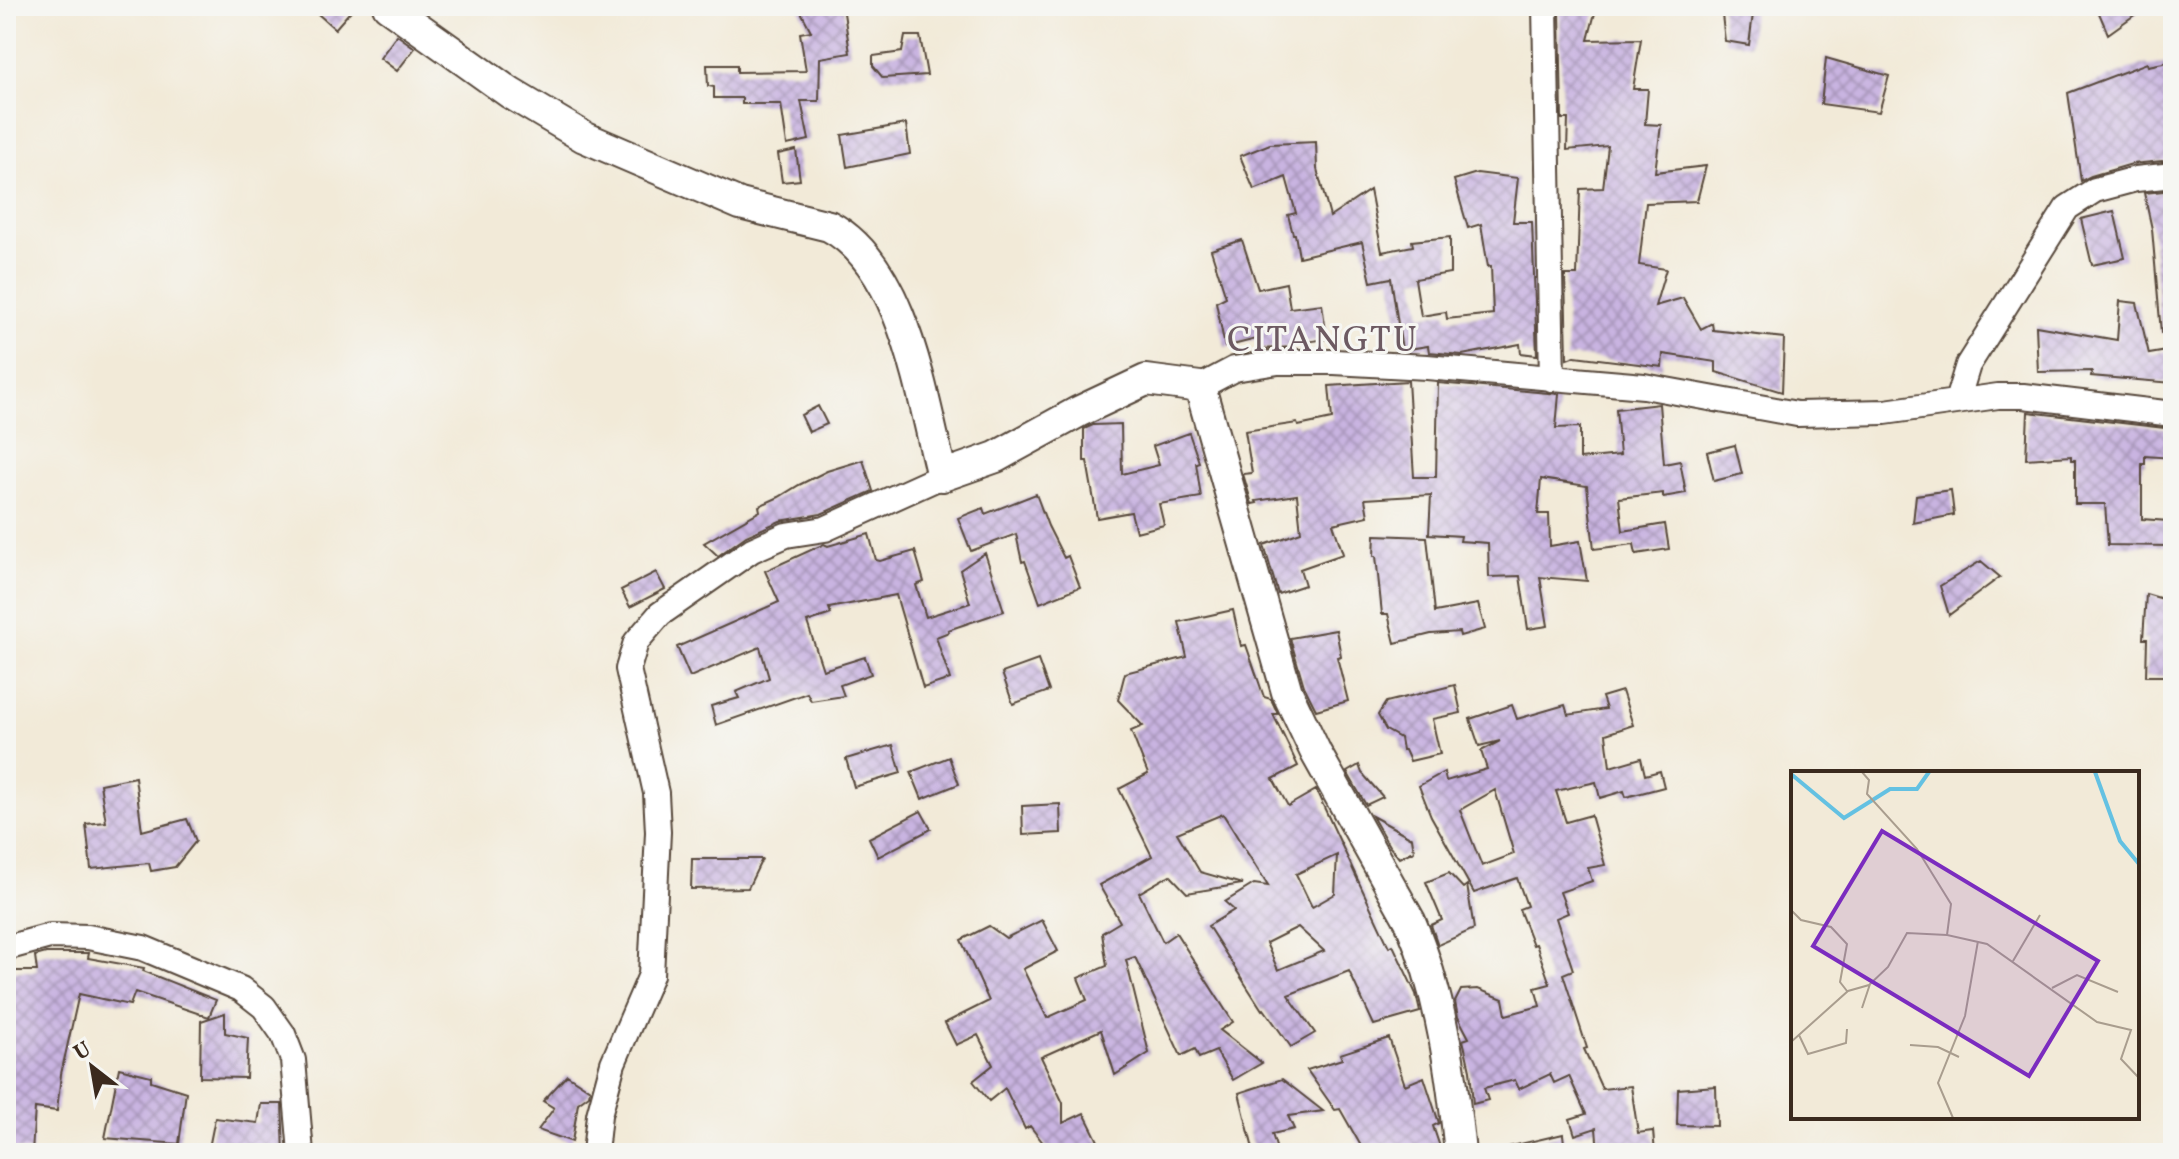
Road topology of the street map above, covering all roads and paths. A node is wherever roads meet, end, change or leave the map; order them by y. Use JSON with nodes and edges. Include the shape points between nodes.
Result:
{"nodes":[{"id":1,"x":388,"y":6,"type":"edge"},
{"id":2,"x":1545,"y":6,"type":"edge"},
{"id":3,"x":2173,"y":175,"type":"edge"},
{"id":4,"x":1552,"y":379,"type":"junction"},
{"id":5,"x":1200,"y":387,"type":"junction"},
{"id":6,"x":1957,"y":401,"type":"junction"},
{"id":7,"x":2173,"y":414,"type":"edge"},
{"id":8,"x":942,"y":476,"type":"junction"},
{"id":9,"x":6,"y":948,"type":"edge"},
{"id":10,"x":301,"y":1153,"type":"edge"},
{"id":11,"x":595,"y":1153,"type":"edge"},
{"id":12,"x":1460,"y":1153,"type":"edge"}],
"edges":[{"from":1,"to":8,"type":"street","via":[[510,93],[584,137],[740,204],[838,231],[872,266],[895,306]]},
{"from":2,"to":4,"type":"street"},
{"from":3,"to":6,"type":"street","via":[[2095,190],[2067,208],[1968,365]]},
{"from":4,"to":5,"type":"street","via":[[1427,367],[1278,362],[1234,369]]},
{"from":4,"to":6,"type":"street","via":[[1644,386],[1797,414],[1885,412]]},
{"from":5,"to":8,"type":"street","via":[[1146,380],[996,457]]},
{"from":5,"to":12,"type":"street","via":[[1287,692],[1422,950],[1436,996]]},
{"from":6,"to":7,"type":"street","via":[[2023,396]]},
{"from":8,"to":11,"type":"street","via":[[825,529],[786,535],[752,550],[660,614],[636,642],[628,669],[656,793],[651,975],[613,1063]]},
{"from":9,"to":10,"type":"street","via":[[50,936],[88,937],[143,948],[241,989],[264,1007],[293,1060]]}]}
